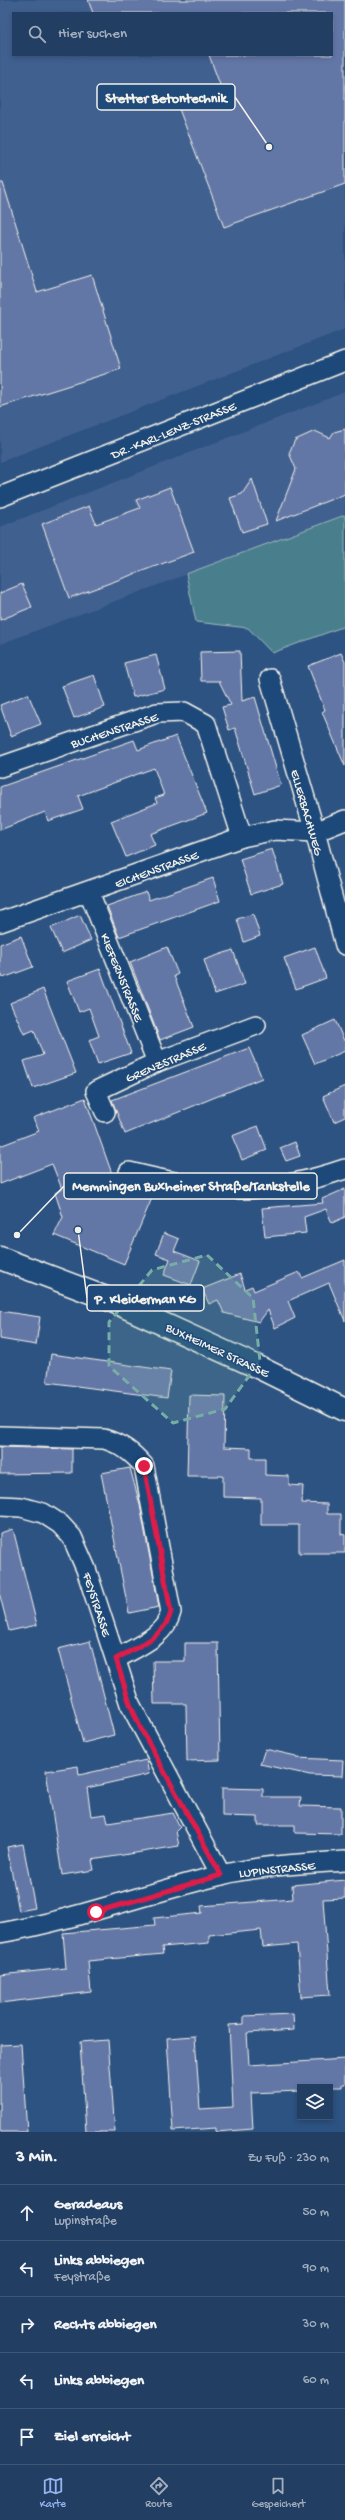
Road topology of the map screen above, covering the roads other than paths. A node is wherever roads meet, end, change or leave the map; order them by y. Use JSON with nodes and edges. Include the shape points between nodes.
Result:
{"nodes":[{"id":1,"x":345,"y":361,"type":"edge"},
{"id":2,"x":0,"y":497,"type":"edge"},
{"id":3,"x":270,"y":679,"type":"dead end"},
{"id":4,"x":0,"y":767,"type":"edge"},
{"id":5,"x":345,"y":820,"type":"edge"},
{"id":6,"x":315,"y":832,"type":"junction"},
{"id":7,"x":242,"y":837,"type":"junction"},
{"id":8,"x":89,"y":892,"type":"junction"},
{"id":9,"x":0,"y":922,"type":"edge"},
{"id":10,"x":345,"y":944,"type":"edge"},
{"id":11,"x":256,"y":1025,"type":"dead end"},
{"id":12,"x":157,"y":1062,"type":"junction"},
{"id":13,"x":105,"y":1112,"type":"dead end"},
{"id":14,"x":345,"y":1169,"type":"edge"},
{"id":15,"x":129,"y":1172,"type":"dead end"},
{"id":16,"x":0,"y":1258,"type":"edge"},
{"id":17,"x":345,"y":1410,"type":"edge"},
{"id":18,"x":0,"y":1436,"type":"edge"},
{"id":19,"x":0,"y":1506,"type":"edge"},
{"id":20,"x":116,"y":1659,"type":"junction"},
{"id":21,"x":345,"y":1861,"type":"edge"},
{"id":22,"x":221,"y":1875,"type":"junction"},
{"id":23,"x":0,"y":1933,"type":"edge"}],
"edges":[{"from":1,"to":2,"type":"street","name":"DR.-KARL-LENZ-STRASSE"},
{"from":3,"to":6,"type":"street","name":"ELLERBACHWEG"},
{"from":4,"to":7,"type":"street","name":"BUCHENSTRASSE","via":[[157,713],[184,712],[206,724]]},
{"from":5,"to":6,"type":"street"},
{"from":6,"to":7,"type":"street","name":"EICHENSTRASSE","via":[[275,830]]},
{"from":6,"to":10,"type":"street","name":"ELLERBACHWEG"},
{"from":7,"to":8,"type":"street","name":"EICHENSTRASSE"},
{"from":8,"to":9,"type":"street","name":"EICHENSTRASSE"},
{"from":8,"to":12,"type":"street","name":"KIEFERNSTRASSE"},
{"from":11,"to":12,"type":"street","name":"GRENZSTRASSE"},
{"from":12,"to":13,"type":"street","name":"GRENZSTRASSE","via":[[96,1091]]},
{"from":14,"to":15,"type":"street","via":[[309,1181],[254,1189],[209,1189]]},
{"from":16,"to":17,"type":"main road","name":"BUXHEIMER STRASSE","via":[[106,1298]]},
{"from":18,"to":20,"type":"street","via":[[104,1439],[132,1453],[144,1466],[171,1612],[163,1630]]},
{"from":19,"to":20,"type":"street","name":"FEYSTRASSE","via":[[22,1507],[43,1513],[60,1524],[72,1537],[86,1569]]},
{"from":20,"to":22,"type":"street","name":"FEYSTRASSE","via":[[141,1729]]},
{"from":21,"to":22,"type":"street","name":"LUPINSTRASSE","via":[[254,1868]]},
{"from":22,"to":23,"type":"street","name":"LUPINSTRASSE","via":[[96,1912]]}]}
